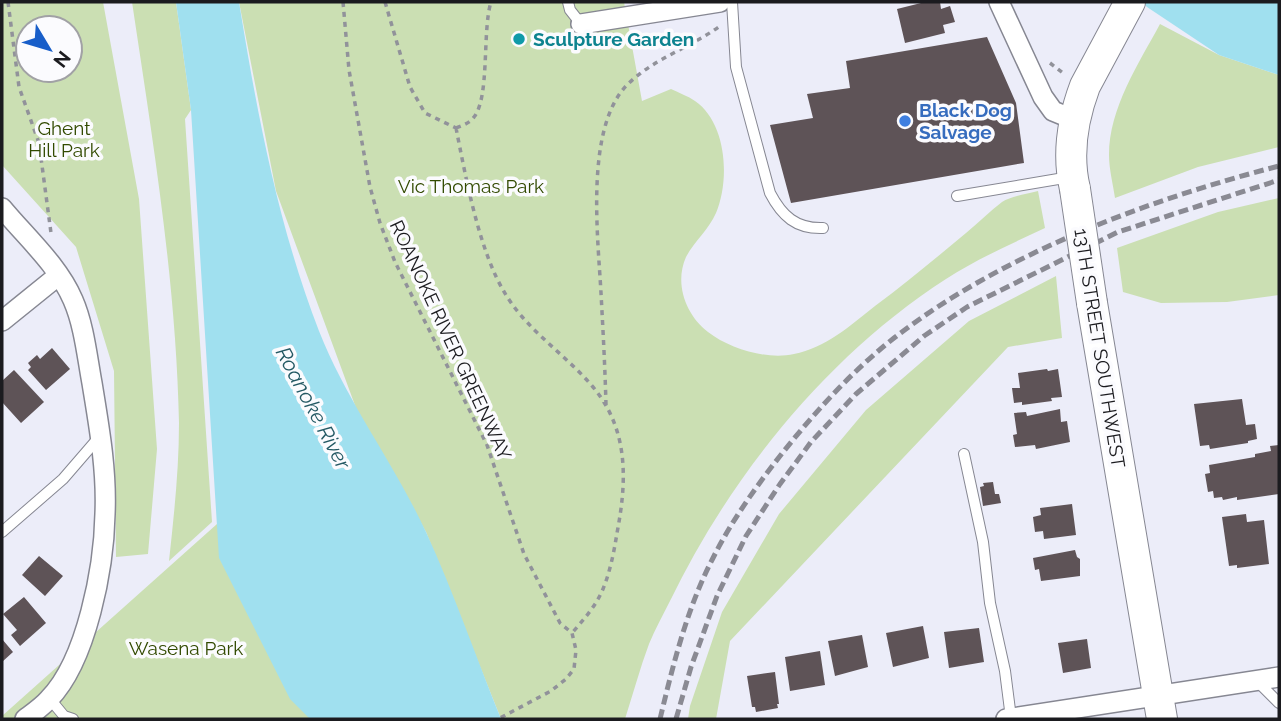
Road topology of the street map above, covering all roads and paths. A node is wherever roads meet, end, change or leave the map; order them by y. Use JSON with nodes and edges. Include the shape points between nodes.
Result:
{"nodes":[{"id":1,"x":8,"y":2,"type":"edge"},
{"id":2,"x":344,"y":2,"type":"edge"},
{"id":3,"x":385,"y":2,"type":"edge"},
{"id":4,"x":491,"y":2,"type":"edge"},
{"id":5,"x":568,"y":2,"type":"edge"},
{"id":6,"x":732,"y":2,"type":"edge"},
{"id":7,"x":999,"y":2,"type":"edge"},
{"id":8,"x":1130,"y":2,"type":"edge"},
{"id":9,"x":723,"y":10,"type":"edge"},
{"id":10,"x":581,"y":24,"type":"joint"},
{"id":11,"x":1047,"y":60,"type":"dead end"},
{"id":12,"x":1066,"y":75,"type":"dead end"},
{"id":13,"x":1075,"y":120,"type":"junction"},
{"id":14,"x":456,"y":128,"type":"junction"},
{"id":15,"x":1073,"y":183,"type":"junction"},
{"id":16,"x":957,"y":196,"type":"dead end"},
{"id":17,"x":2,"y":208,"type":"edge"},
{"id":18,"x":823,"y":228,"type":"dead end"},
{"id":19,"x":52,"y":236,"type":"dead end"},
{"id":20,"x":59,"y":275,"type":"junction"},
{"id":21,"x":2,"y":321,"type":"edge"},
{"id":22,"x":606,"y":406,"type":"junction"},
{"id":23,"x":101,"y":435,"type":"junction"},
{"id":24,"x":964,"y":454,"type":"dead end"},
{"id":25,"x":2,"y":531,"type":"edge"},
{"id":26,"x":572,"y":633,"type":"junction"},
{"id":27,"x":1279,"y":677,"type":"edge"},
{"id":28,"x":1257,"y":680,"type":"junction"},
{"id":29,"x":50,"y":699,"type":"junction"},
{"id":30,"x":1279,"y":703,"type":"edge"},
{"id":31,"x":1160,"y":708,"type":"edge"},
{"id":32,"x":24,"y":719,"type":"edge"},
{"id":33,"x":73,"y":719,"type":"edge"},
{"id":34,"x":498,"y":719,"type":"edge"},
{"id":35,"x":1008,"y":719,"type":"edge"}],
"edges":[{"from":1,"to":19,"type":"path","via":[[19,87],[39,143]]},
{"from":2,"to":26,"type":"path","name":"ROANOKE RIVER GREENWAY","via":[[349,70],[380,223],[486,445],[524,554],[560,623]]},
{"from":3,"to":14,"type":"path","via":[[410,87],[425,113]]},
{"from":4,"to":14,"type":"path","via":[[483,97],[476,115]]},
{"from":5,"to":10,"type":"lane"},
{"from":6,"to":18,"type":"lane","via":[[736,67],[770,193],[777,207],[797,225]]},
{"from":7,"to":13,"type":"street","via":[[1053,111]]},
{"from":8,"to":13,"type":"main road","name":"13TH STREET SOUTHWEST","via":[[1085,86]]},
{"from":9,"to":10,"type":"street"},
{"from":9,"to":22,"type":"path","via":[[719,26],[628,85],[609,112],[596,214]]},
{"from":11,"to":12,"type":"path"},
{"from":13,"to":15,"type":"main road","name":"13TH STREET SOUTHWEST"},
{"from":14,"to":22,"type":"path","via":[[480,231],[503,292]]},
{"from":15,"to":16,"type":"lane"},
{"from":15,"to":31,"type":"main road","name":"13TH STREET SOUTHWEST","bridge":true},
{"from":17,"to":20,"type":"street"},
{"from":20,"to":21,"type":"street"},
{"from":20,"to":23,"type":"street","via":[[74,301]]},
{"from":22,"to":26,"type":"path","via":[[624,455],[622,508],[603,591]]},
{"from":23,"to":25,"type":"lane","via":[[63,479]]},
{"from":23,"to":29,"type":"street","via":[[106,515],[100,562],[88,624],[77,654]]},
{"from":24,"to":35,"type":"lane","via":[[1005,671]]},
{"from":26,"to":34,"type":"path","via":[[574,669],[566,679]]},
{"from":27,"to":28,"type":"street"},
{"from":28,"to":30,"type":"lane"},
{"from":28,"to":31,"type":"street"},
{"from":29,"to":32,"type":"street"},
{"from":29,"to":33,"type":"lane","via":[[64,716]]},
{"from":31,"to":35,"type":"street"}]}
